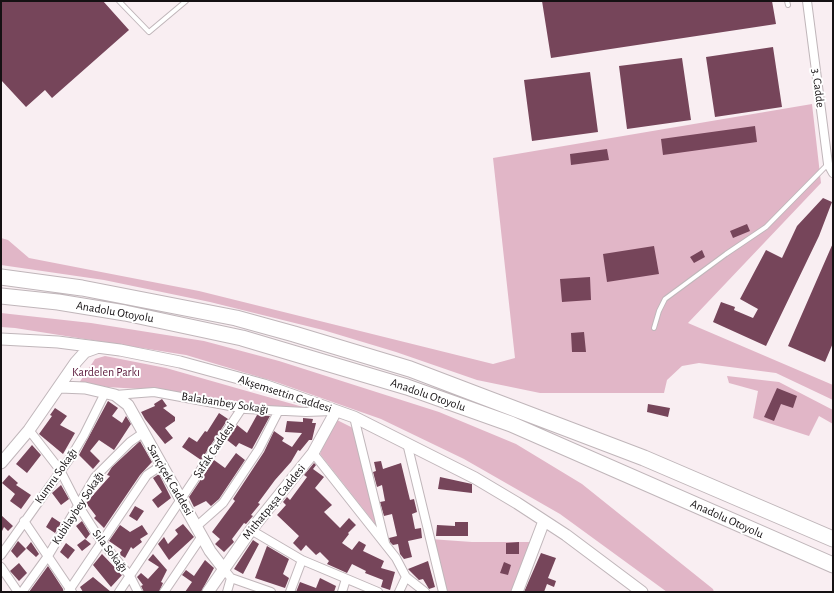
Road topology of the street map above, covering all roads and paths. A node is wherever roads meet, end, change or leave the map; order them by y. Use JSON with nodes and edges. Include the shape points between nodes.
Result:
{"nodes":[{"id":1,"x":119,"y":1,"type":"edge"},
{"id":2,"x":186,"y":1,"type":"edge"},
{"id":3,"x":807,"y":1,"type":"edge"},
{"id":4,"x":828,"y":164,"type":"junction"},
{"id":5,"x":833,"y":173,"type":"edge"},
{"id":6,"x":1,"y":272,"type":"edge"},
{"id":7,"x":1,"y":277,"type":"edge"},
{"id":8,"x":82,"y":288,"type":"junction"},
{"id":9,"x":1,"y":296,"type":"edge"},
{"id":10,"x":1,"y":300,"type":"edge"},
{"id":11,"x":188,"y":326,"type":"junction"},
{"id":12,"x":654,"y":328,"type":"dead end"},
{"id":13,"x":1,"y":339,"type":"edge"},
{"id":14,"x":101,"y":348,"type":"junction"},
{"id":15,"x":60,"y":387,"type":"junction"},
{"id":16,"x":110,"y":394,"type":"junction"},
{"id":17,"x":242,"y":408,"type":"junction"},
{"id":18,"x":336,"y":411,"type":"junction"},
{"id":19,"x":278,"y":412,"type":"junction"},
{"id":20,"x":354,"y":417,"type":"junction"},
{"id":21,"x":29,"y":430,"type":"junction"},
{"id":22,"x":143,"y":433,"type":"junction"},
{"id":23,"x":407,"y":443,"type":"junction"},
{"id":24,"x":313,"y":453,"type":"junction"},
{"id":25,"x":1,"y":463,"type":"edge"},
{"id":26,"x":162,"y":465,"type":"junction"},
{"id":27,"x":60,"y":470,"type":"junction"},
{"id":28,"x":181,"y":499,"type":"junction"},
{"id":29,"x":78,"y":505,"type":"junction"},
{"id":30,"x":24,"y":521,"type":"junction"},
{"id":31,"x":544,"y":521,"type":"junction"},
{"id":32,"x":251,"y":530,"type":"junction"},
{"id":33,"x":199,"y":531,"type":"junction"},
{"id":34,"x":833,"y":539,"type":"edge"},
{"id":35,"x":101,"y":541,"type":"junction"},
{"id":36,"x":386,"y":546,"type":"junction"},
{"id":37,"x":1,"y":555,"type":"edge"},
{"id":38,"x":48,"y":556,"type":"junction"},
{"id":39,"x":302,"y":560,"type":"junction"},
{"id":40,"x":833,"y":565,"type":"edge"},
{"id":41,"x":1,"y":567,"type":"edge"},
{"id":42,"x":223,"y":568,"type":"junction"},
{"id":43,"x":130,"y":576,"type":"junction"},
{"id":44,"x":406,"y":577,"type":"junction"},
{"id":45,"x":231,"y":578,"type":"junction"},
{"id":46,"x":346,"y":579,"type":"junction"},
{"id":47,"x":70,"y":591,"type":"edge"},
{"id":48,"x":18,"y":592,"type":"edge"},
{"id":49,"x":22,"y":592,"type":"edge"},
{"id":50,"x":119,"y":592,"type":"edge"},
{"id":51,"x":138,"y":592,"type":"edge"},
{"id":52,"x":164,"y":592,"type":"edge"},
{"id":53,"x":208,"y":592,"type":"edge"},
{"id":54,"x":227,"y":592,"type":"edge"},
{"id":55,"x":271,"y":592,"type":"edge"},
{"id":56,"x":290,"y":592,"type":"edge"},
{"id":57,"x":342,"y":592,"type":"edge"},
{"id":58,"x":378,"y":592,"type":"edge"},
{"id":59,"x":399,"y":592,"type":"edge"},
{"id":60,"x":425,"y":592,"type":"edge"},
{"id":61,"x":443,"y":592,"type":"edge"},
{"id":62,"x":517,"y":592,"type":"edge"},
{"id":63,"x":642,"y":592,"type":"edge"}],
"edges":[{"from":1,"to":2,"type":"lane","via":[[149,32]]},
{"from":3,"to":4,"type":"street","name":"3. Cadde"},
{"from":4,"to":5,"type":"street","name":"3. Cadde"},
{"from":4,"to":12,"type":"lane","via":[[766,227],[665,299]]},
{"from":6,"to":8,"type":"highway"},
{"from":7,"to":8,"type":"highway","name":"Anadolu Otoyolu"},
{"from":8,"to":34,"type":"highway","name":"Anadolu Otoyolu","via":[[236,318],[410,369],[644,458]]},
{"from":9,"to":11,"type":"highway","name":"Anadolu Otoyolu","via":[[65,304]]},
{"from":10,"to":11,"type":"highway"},
{"from":11,"to":40,"type":"highway","name":"Anadolu Otoyolu","via":[[242,338],[407,387],[511,424]]},
{"from":13,"to":14,"type":"main road","name":"Akşemsettin Caddesi","via":[[58,342]]},
{"from":14,"to":15,"type":"main road","via":[[85,352],[65,376]]},
{"from":14,"to":18,"type":"main road","name":"Akşemsettin Caddesi","via":[[180,362],[264,385]]},
{"from":15,"to":16,"type":"main road","name":"Sarıçiçek Caddesi","via":[[85,388]]},
{"from":15,"to":21,"type":"main road"},
{"from":16,"to":17,"type":"street","name":"Balabanbey Sokağı","via":[[154,392]]},
{"from":16,"to":22,"type":"main road","name":"Sarıçiçek Caddesi","via":[[128,405]]},
{"from":16,"to":27,"type":"street","name":"Kumru Sokağı"},
{"from":17,"to":19,"type":"street","name":"Balabanbey Sokağı"},
{"from":17,"to":28,"type":"street","name":"Şafak Caddesi"},
{"from":18,"to":19,"type":"street","name":"Balabanbey Sokağı"},
{"from":18,"to":20,"type":"main road","name":"Akşemsettin Caddesi"},
{"from":18,"to":24,"type":"main road","name":"Mithatpaşa Caddesi"},
{"from":19,"to":33,"type":"street","via":[[259,449],[223,503]]},
{"from":20,"to":23,"type":"main road","name":"Akşemsettin Caddesi"},
{"from":20,"to":36,"type":"street"},
{"from":21,"to":25,"type":"main road"},
{"from":21,"to":27,"type":"street","name":"Sıla Sokağı"},
{"from":22,"to":26,"type":"main road","name":"Sarıçiçek Caddesi"},
{"from":22,"to":29,"type":"street","name":"Kubilaybey Sokağı","via":[[95,476]]},
{"from":23,"to":31,"type":"main road","name":"Akşemsettin Caddesi","via":[[475,478]]},
{"from":23,"to":61,"type":"street"},
{"from":24,"to":32,"type":"main road","name":"Mithatpaşa Caddesi"},
{"from":24,"to":36,"type":"street"},
{"from":26,"to":28,"type":"main road","name":"Sarıçiçek Caddesi"},
{"from":26,"to":35,"type":"street","via":[[147,475]]},
{"from":27,"to":29,"type":"street","name":"Sıla Sokağı"},
{"from":27,"to":30,"type":"street","name":"Kumru Sokağı"},
{"from":28,"to":33,"type":"main road","name":"Sarıçiçek Caddesi"},
{"from":28,"to":43,"type":"street","name":"Şafak Caddesi"},
{"from":29,"to":35,"type":"street","name":"Sıla Sokağı"},
{"from":29,"to":38,"type":"street","name":"Kubilaybey Sokağı"},
{"from":30,"to":37,"type":"street","name":"Kumru Sokağı"},
{"from":30,"to":38,"type":"street"},
{"from":31,"to":62,"type":"main road"},
{"from":31,"to":63,"type":"main road","name":"Akşemsettin Caddesi"},
{"from":32,"to":39,"type":"street"},
{"from":32,"to":42,"type":"main road","name":"Mithatpaşa Caddesi"},
{"from":33,"to":42,"type":"main road","name":"Sarıçiçek Caddesi"},
{"from":33,"to":52,"type":"street"},
{"from":35,"to":43,"type":"street","name":"Sıla Sokağı"},
{"from":35,"to":47,"type":"street"},
{"from":36,"to":44,"type":"street"},
{"from":38,"to":47,"type":"street"},
{"from":38,"to":49,"type":"street","name":"Kubilaybey Sokağı"},
{"from":39,"to":46,"type":"street"},
{"from":39,"to":56,"type":"street"},
{"from":41,"to":48,"type":"street"},
{"from":42,"to":45,"type":"street","name":"Sarıçiçek Caddesi"},
{"from":42,"to":53,"type":"main road","name":"Mithatpaşa Caddesi"},
{"from":43,"to":50,"type":"street","name":"Şafak Caddesi"},
{"from":43,"to":51,"type":"street","name":"Sıla Sokağı"},
{"from":44,"to":59,"type":"street"},
{"from":44,"to":60,"type":"street"},
{"from":45,"to":54,"type":"street"},
{"from":45,"to":55,"type":"street"},
{"from":46,"to":57,"type":"street"},
{"from":46,"to":58,"type":"street"}]}
